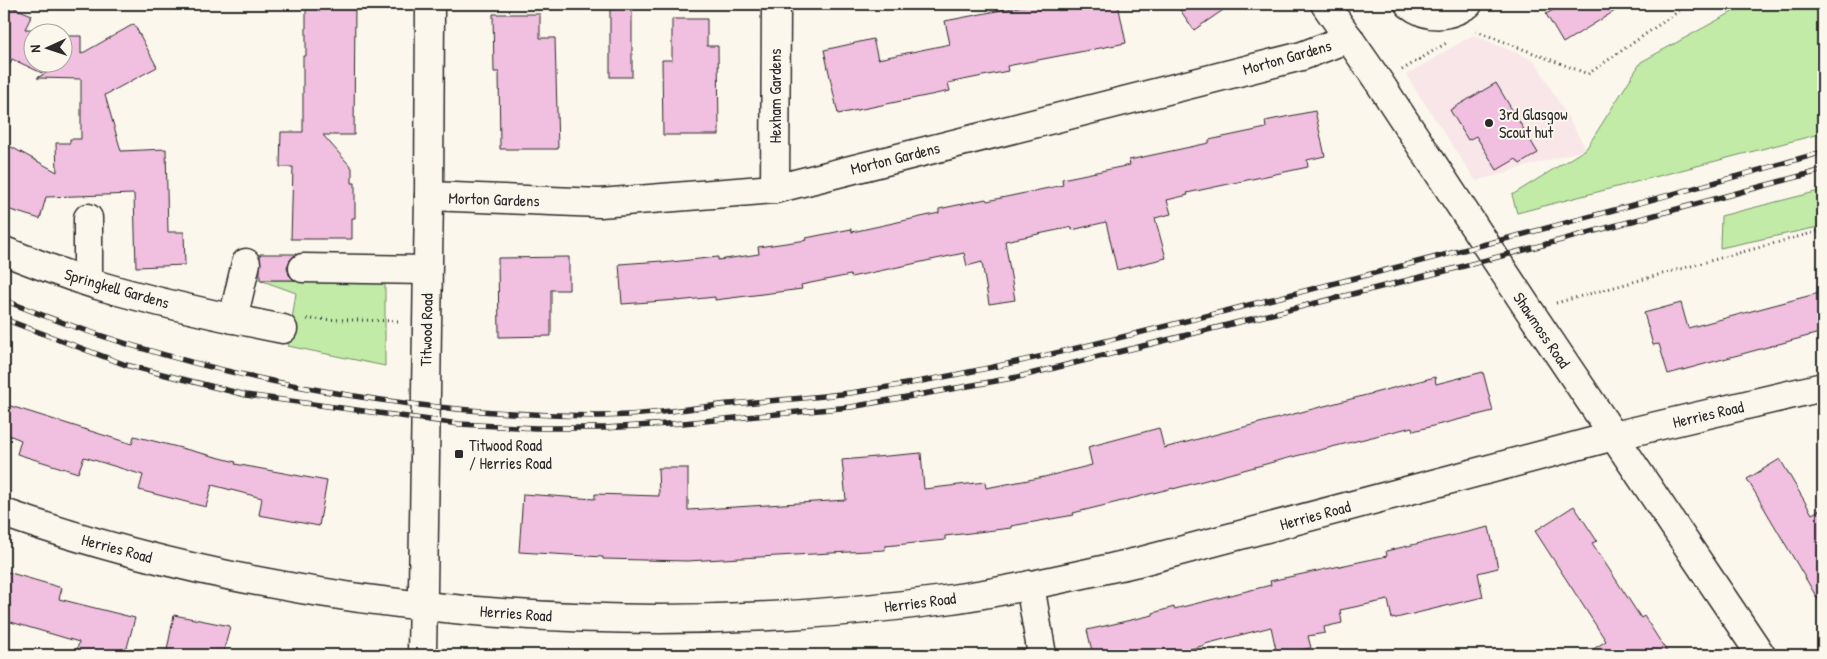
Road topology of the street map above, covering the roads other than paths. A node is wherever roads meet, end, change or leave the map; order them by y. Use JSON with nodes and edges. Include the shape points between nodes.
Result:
{"nodes":[{"id":1,"x":430,"y":4,"type":"edge"},
{"id":2,"x":776,"y":4,"type":"edge"},
{"id":3,"x":1325,"y":4,"type":"edge"},
{"id":4,"x":1409,"y":4,"type":"edge"},
{"id":5,"x":1465,"y":14,"type":"edge"},
{"id":6,"x":1349,"y":38,"type":"junction"},
{"id":7,"x":775,"y":189,"type":"junction"},
{"id":8,"x":429,"y":196,"type":"junction"},
{"id":9,"x":88,"y":218,"type":"dead end"},
{"id":10,"x":4,"y":251,"type":"edge"},
{"id":11,"x":246,"y":263,"type":"dead end"},
{"id":12,"x":303,"y":268,"type":"dead end"},
{"id":13,"x":428,"y":270,"type":"junction"},
{"id":14,"x":88,"y":281,"type":"junction"},
{"id":15,"x":233,"y":319,"type":"junction"},
{"id":16,"x":283,"y":329,"type":"road end"},
{"id":17,"x":1820,"y":394,"type":"edge"},
{"id":18,"x":1614,"y":436,"type":"junction"},
{"id":19,"x":4,"y":513,"type":"edge"},
{"id":20,"x":1030,"y":585,"type":"junction"},
{"id":21,"x":423,"y":606,"type":"junction"},
{"id":22,"x":422,"y":655,"type":"edge"},
{"id":23,"x":1042,"y":655,"type":"edge"},
{"id":24,"x":1761,"y":655,"type":"edge"}],
"edges":[{"from":1,"to":8,"type":"street","name":"Titwood Road"},
{"from":2,"to":7,"type":"street","name":"Hexham Gardens"},
{"from":3,"to":6,"type":"street","name":"Shawmoss Road"},
{"from":4,"to":5,"type":"street","via":[[1420,13]]},
{"from":6,"to":7,"type":"street","name":"Morton Gardens","via":[[1302,56]]},
{"from":6,"to":18,"type":"street","name":"Shawmoss Road"},
{"from":7,"to":8,"type":"street","name":"Morton Gardens","via":[[600,202]]},
{"from":8,"to":13,"type":"street","name":"Titwood Road"},
{"from":9,"to":14,"type":"street"},
{"from":10,"to":14,"type":"street","name":"Springkell Gardens"},
{"from":11,"to":15,"type":"street"},
{"from":12,"to":13,"type":"street"},
{"from":13,"to":21,"type":"street","name":"Titwood Road"},
{"from":14,"to":15,"type":"street","name":"Springkell Gardens"},
{"from":15,"to":16,"type":"street","name":"Springkell Gardens"},
{"from":17,"to":18,"type":"street","name":"Herries Road"},
{"from":18,"to":20,"type":"street","name":"Herries Road","via":[[1138,562]]},
{"from":18,"to":24,"type":"street","name":"Shawmoss Road"},
{"from":19,"to":21,"type":"street","name":"Herries Road","via":[[55,531],[179,565],[297,588]]},
{"from":20,"to":21,"type":"street","name":"Herries Road","via":[[879,608],[702,619],[582,617]]},
{"from":20,"to":23,"type":"street"},
{"from":21,"to":22,"type":"street","name":"Titwood Road"}]}
